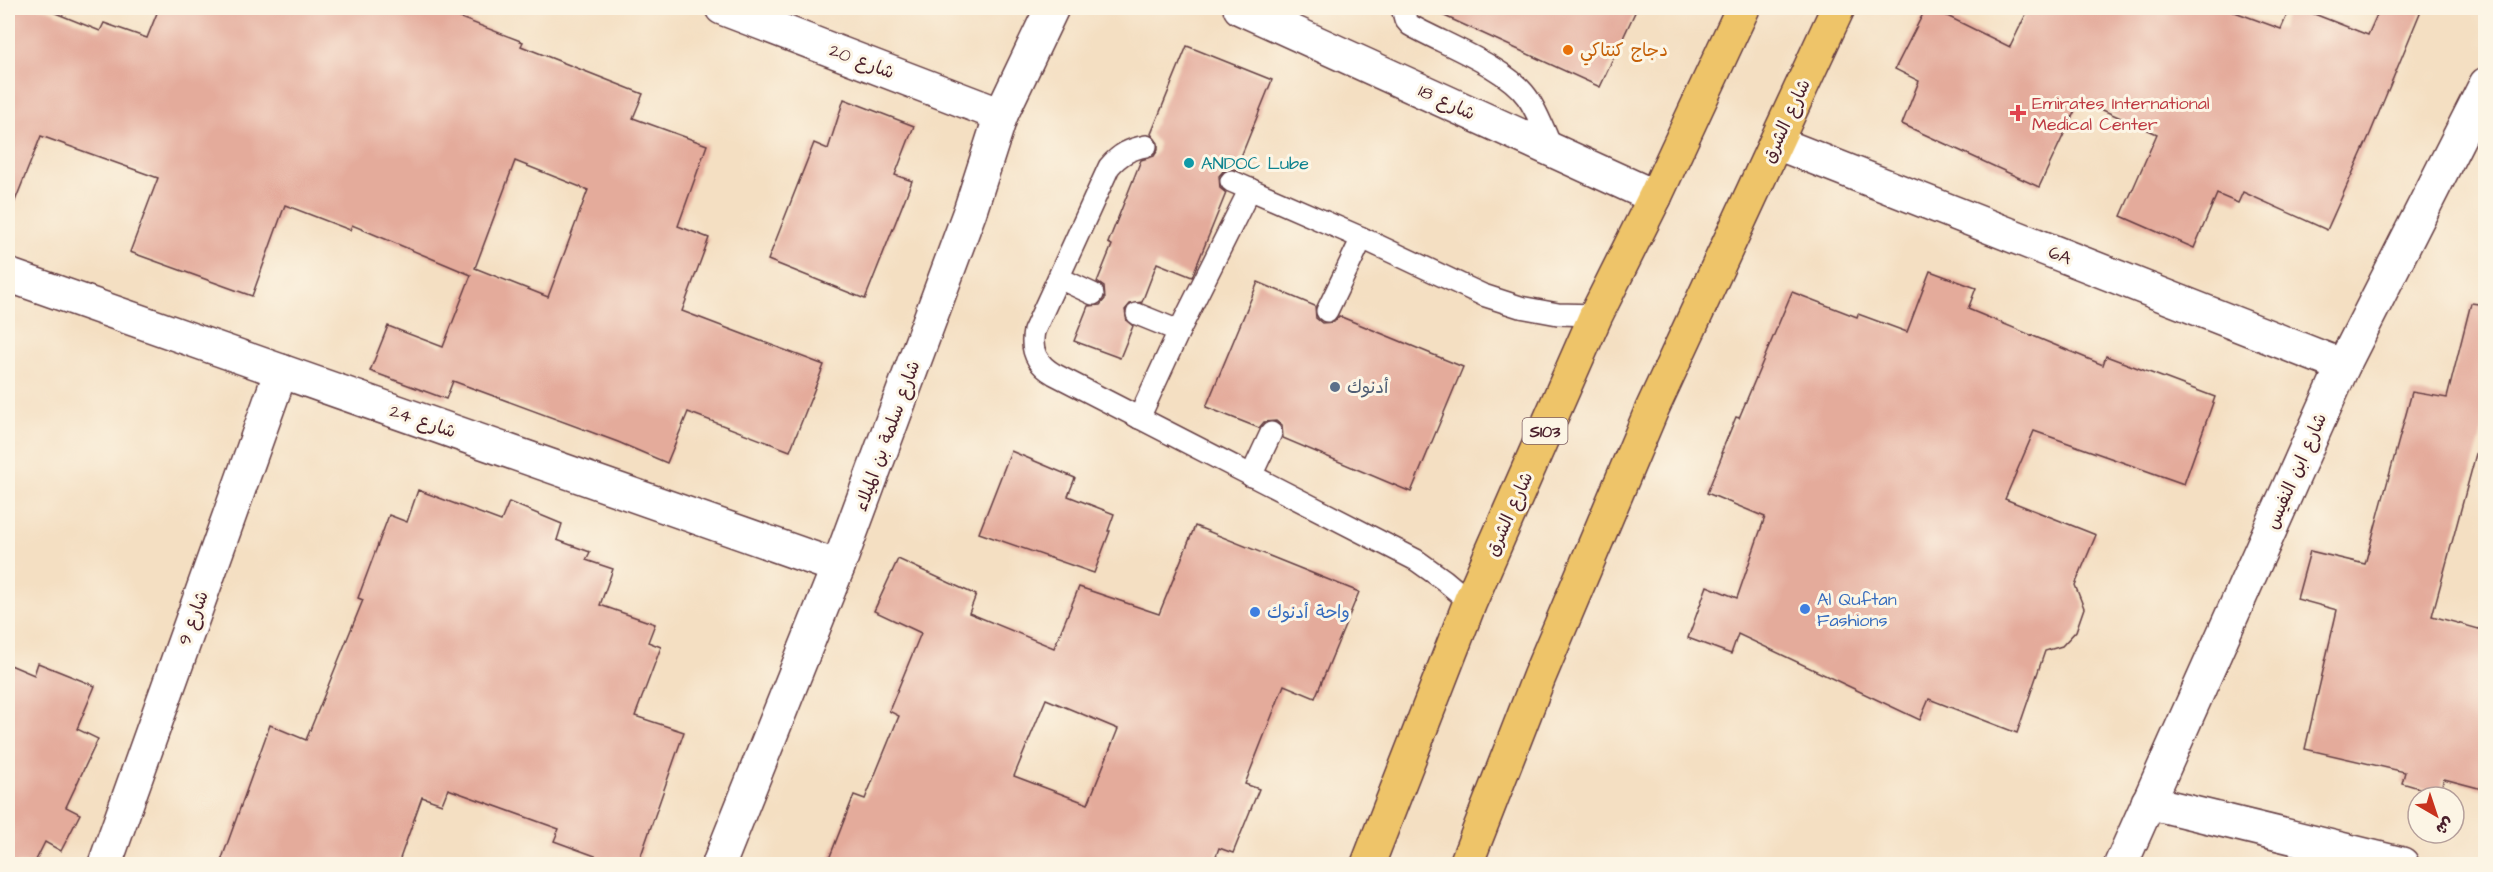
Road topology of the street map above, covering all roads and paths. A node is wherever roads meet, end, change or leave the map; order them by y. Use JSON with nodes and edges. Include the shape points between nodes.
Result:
{"nodes":[{"id":1,"x":722,"y":8,"type":"edge"},
{"id":2,"x":1052,"y":8,"type":"edge"},
{"id":3,"x":1240,"y":8,"type":"edge"},
{"id":4,"x":1402,"y":8,"type":"edge"},
{"id":5,"x":1838,"y":8,"type":"edge"},
{"id":6,"x":1739,"y":9,"type":"edge"},
{"id":7,"x":2486,"y":84,"type":"edge"},
{"id":8,"x":1000,"y":116,"type":"junction"},
{"id":9,"x":1777,"y":143,"type":"junction"},
{"id":10,"x":1146,"y":146,"type":"dead end"},
{"id":11,"x":1553,"y":150,"type":"junction"},
{"id":12,"x":1655,"y":197,"type":"junction"},
{"id":13,"x":1362,"y":238,"type":"junction"},
{"id":14,"x":8,"y":275,"type":"edge"},
{"id":15,"x":1059,"y":278,"type":"junction"},
{"id":16,"x":1093,"y":294,"type":"dead end"},
{"id":17,"x":1327,"y":311,"type":"dead end"},
{"id":18,"x":1137,"y":314,"type":"dead end"},
{"id":19,"x":1596,"y":315,"type":"junction"},
{"id":20,"x":1179,"y":331,"type":"junction"},
{"id":21,"x":2343,"y":366,"type":"junction"},
{"id":22,"x":281,"y":371,"type":"junction"},
{"id":23,"x":1139,"y":418,"type":"junction"},
{"id":24,"x":1271,"y":433,"type":"dead end"},
{"id":25,"x":1251,"y":476,"type":"junction"},
{"id":26,"x":838,"y":567,"type":"junction"},
{"id":27,"x":1470,"y":602,"type":"junction"},
{"id":28,"x":2148,"y":802,"type":"junction"},
{"id":29,"x":105,"y":864,"type":"edge"},
{"id":30,"x":719,"y":864,"type":"edge"},
{"id":31,"x":1368,"y":864,"type":"edge"},
{"id":32,"x":1466,"y":864,"type":"edge"},
{"id":33,"x":2121,"y":864,"type":"edge"},
{"id":34,"x":2402,"y":864,"type":"edge"}],
"edges":[{"from":1,"to":8,"type":"street","name":"شارع 20"},
{"from":2,"to":8,"type":"street","name":"شارع سلمة بن الميلاء"},
{"from":3,"to":11,"type":"street","name":"شارع 18"},
{"from":4,"to":11,"type":"lane","via":[[1410,25],[1503,74],[1516,85],[1528,98]]},
{"from":5,"to":9,"type":"main road","name":"شارع الشرق"},
{"from":6,"to":12,"type":"main road","name":"شارع الشرق","number":"S103"},
{"from":7,"to":21,"type":"street","name":"شارع ابن النفيس"},
{"from":8,"to":26,"type":"street","name":"شارع سلمة بن الميلاء","via":[[970,212]]},
{"from":9,"to":21,"type":"street","name":"6A"},
{"from":9,"to":32,"type":"main road","name":"شارع الشرق","via":[[1652,409],[1539,677]]},
{"from":10,"to":15,"type":"lane","via":[[1119,155],[1109,167]]},
{"from":11,"to":12,"type":"street","name":"شارع 18"},
{"from":12,"to":19,"type":"main road","name":"شارع الشرق","number":"S103"},
{"from":13,"to":17,"type":"lane"},
{"from":13,"to":19,"type":"lane","via":[[1510,304],[1558,314]]},
{"from":13,"to":20,"type":"lane","via":[[1240,185]]},
{"from":14,"to":22,"type":"street","name":"شارع 24"},
{"from":15,"to":16,"type":"lane"},
{"from":15,"to":23,"type":"lane","via":[[1034,331],[1035,357],[1054,374]]},
{"from":18,"to":20,"type":"lane"},
{"from":19,"to":27,"type":"main road","name":"شارع الشرق","number":"S103"},
{"from":20,"to":23,"type":"lane"},
{"from":21,"to":28,"type":"street","name":"شارع ابن النفيس"},
{"from":22,"to":26,"type":"street","name":"شارع 24"},
{"from":22,"to":29,"type":"street","name":"شارع 9"},
{"from":23,"to":25,"type":"lane"},
{"from":24,"to":25,"type":"lane"},
{"from":25,"to":27,"type":"lane","via":[[1416,560]]},
{"from":26,"to":30,"type":"street","name":"شارع سلمة بن الميلاء"},
{"from":27,"to":31,"type":"main road","name":"شارع الشرق","number":"S103"},
{"from":28,"to":33,"type":"street","name":"شارع ابن النفيس"},
{"from":28,"to":34,"type":"street"}]}
